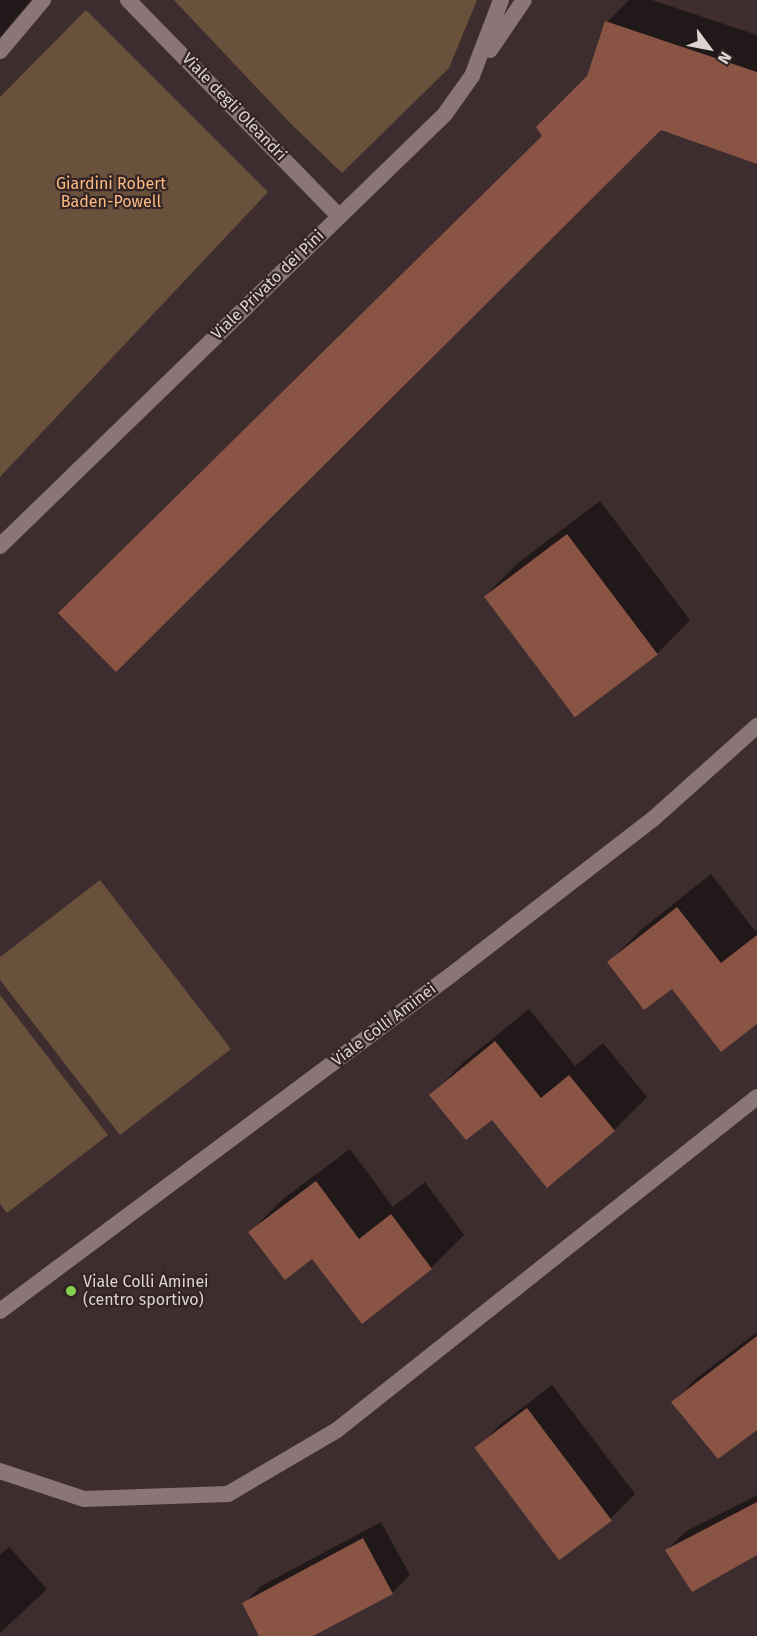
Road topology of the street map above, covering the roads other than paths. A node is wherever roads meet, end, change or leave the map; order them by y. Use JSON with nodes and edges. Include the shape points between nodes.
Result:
{"nodes":[{"id":1,"x":43,"y":0,"type":"edge"},
{"id":2,"x":128,"y":0,"type":"edge"},
{"id":3,"x":501,"y":0,"type":"edge"},
{"id":4,"x":524,"y":0,"type":"edge"},
{"id":5,"x":0,"y":51,"type":"edge"},
{"id":6,"x":472,"y":76,"type":"junction"},
{"id":7,"x":339,"y":216,"type":"junction"},
{"id":8,"x":0,"y":546,"type":"edge"},
{"id":9,"x":757,"y":726,"type":"edge"},
{"id":10,"x":757,"y":1097,"type":"edge"},
{"id":11,"x":0,"y":1311,"type":"edge"},
{"id":12,"x":0,"y":1472,"type":"edge"}],
"edges":[{"from":1,"to":5,"type":"street"},
{"from":2,"to":7,"type":"street","name":"Viale degli Oleandri"},
{"from":3,"to":6,"type":"street","name":"Viale Privato dei Pini"},
{"from":4,"to":6,"type":"street"},
{"from":6,"to":7,"type":"street","name":"Viale Privato dei Pini","via":[[445,114]]},
{"from":7,"to":8,"type":"street","name":"Viale Privato dei Pini"},
{"from":9,"to":11,"type":"street","name":"Viale Colli Aminei","via":[[653,819],[470,961]]},
{"from":10,"to":12,"type":"street","via":[[337,1430],[228,1494],[84,1499]]}]}
